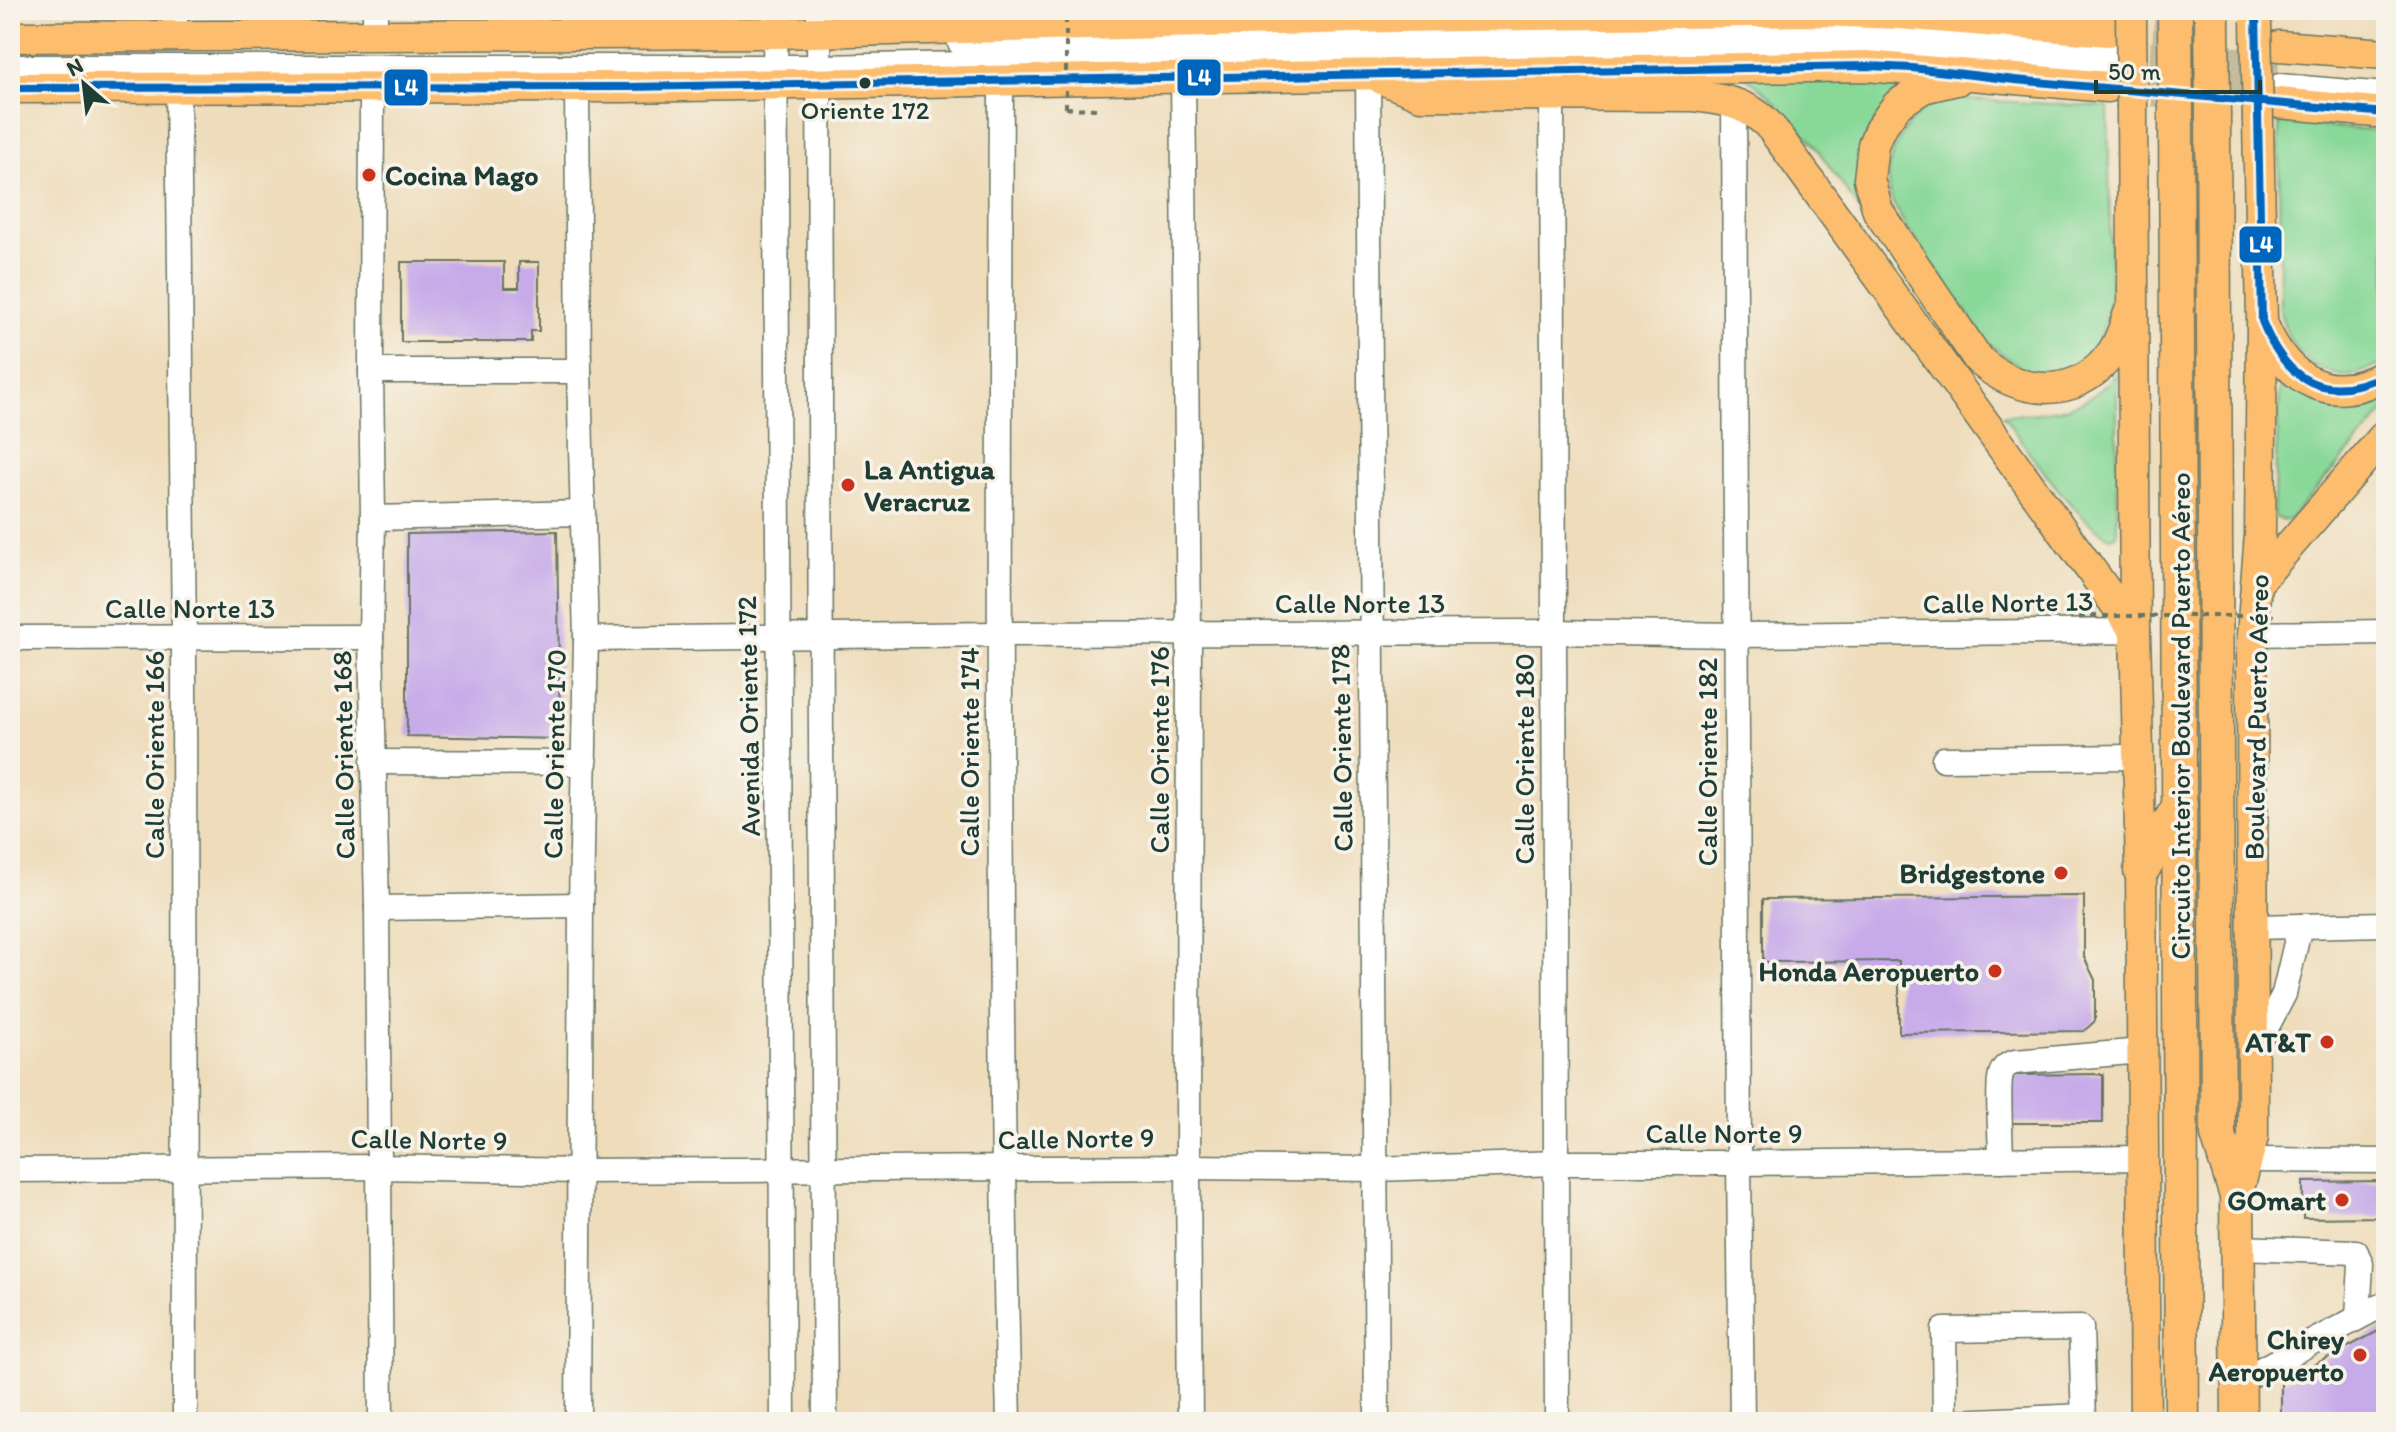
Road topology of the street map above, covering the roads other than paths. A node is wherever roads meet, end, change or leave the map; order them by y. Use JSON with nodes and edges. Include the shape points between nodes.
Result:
{"nodes":[{"id":1,"x":1982,"y":10,"type":"edge"},
{"id":2,"x":2131,"y":10,"type":"edge"},
{"id":3,"x":2175,"y":12,"type":"edge"},
{"id":4,"x":1371,"y":13,"type":"edge"},
{"id":5,"x":2212,"y":14,"type":"edge"},
{"id":6,"x":2256,"y":16,"type":"edge"},
{"id":7,"x":1175,"y":17,"type":"edge"},
{"id":8,"x":994,"y":19,"type":"edge"},
{"id":9,"x":2011,"y":21,"type":"junction"},
{"id":10,"x":375,"y":22,"type":"edge"},
{"id":11,"x":572,"y":22,"type":"edge"},
{"id":12,"x":175,"y":23,"type":"edge"},
{"id":13,"x":10,"y":37,"type":"edge"},
{"id":14,"x":10,"y":47,"type":"edge"},
{"id":15,"x":775,"y":48,"type":"edge"},
{"id":16,"x":819,"y":48,"type":"edge"},
{"id":17,"x":2279,"y":53,"type":"joint"},
{"id":18,"x":2386,"y":54,"type":"edge"},
{"id":19,"x":2108,"y":60,"type":"junction"},
{"id":20,"x":10,"y":67,"type":"edge"},
{"id":21,"x":2386,"y":68,"type":"edge"},
{"id":22,"x":1368,"y":74,"type":"junction"},
{"id":23,"x":1183,"y":78,"type":"junction"},
{"id":24,"x":1995,"y":78,"type":"junction"},
{"id":25,"x":1001,"y":81,"type":"junction"},
{"id":26,"x":372,"y":87,"type":"junction"},
{"id":27,"x":10,"y":88,"type":"edge"},
{"id":28,"x":178,"y":88,"type":"junction"},
{"id":29,"x":577,"y":88,"type":"junction"},
{"id":30,"x":1552,"y":95,"type":"junction"},
{"id":31,"x":2386,"y":95,"type":"edge"},
{"id":32,"x":1734,"y":103,"type":"junction"},
{"id":33,"x":2272,"y":103,"type":"junction"},
{"id":34,"x":2386,"y":113,"type":"edge"},
{"id":35,"x":2134,"y":298,"type":"junction"},
{"id":36,"x":2262,"y":321,"type":"junction"},
{"id":37,"x":371,"y":371,"type":"junction"},
{"id":38,"x":579,"y":371,"type":"junction"},
{"id":39,"x":2386,"y":374,"type":"edge"},
{"id":40,"x":2386,"y":434,"type":"edge"},
{"id":41,"x":583,"y":513,"type":"junction"},
{"id":42,"x":373,"y":518,"type":"junction"},
{"id":43,"x":2258,"y":582,"type":"junction"},
{"id":44,"x":2263,"y":625,"type":"junction"},
{"id":45,"x":2135,"y":631,"type":"junction"},
{"id":46,"x":1370,"y":632,"type":"junction"},
{"id":47,"x":1553,"y":632,"type":"junction"},
{"id":48,"x":2386,"y":632,"type":"edge"},
{"id":49,"x":998,"y":634,"type":"junction"},
{"id":50,"x":1189,"y":634,"type":"junction"},
{"id":51,"x":1737,"y":635,"type":"junction"},
{"id":52,"x":822,"y":636,"type":"junction"},
{"id":53,"x":371,"y":637,"type":"junction"},
{"id":54,"x":777,"y":637,"type":"junction"},
{"id":55,"x":10,"y":638,"type":"edge"},
{"id":56,"x":184,"y":639,"type":"junction"},
{"id":57,"x":586,"y":639,"type":"junction"},
{"id":58,"x":2137,"y":757,"type":"junction"},
{"id":59,"x":1944,"y":759,"type":"dead end"},
{"id":60,"x":373,"y":762,"type":"junction"},
{"id":61,"x":585,"y":763,"type":"junction"},
{"id":62,"x":2180,"y":805,"type":"junction"},
{"id":63,"x":2141,"y":871,"type":"junction"},
{"id":64,"x":581,"y":905,"type":"junction"},
{"id":65,"x":377,"y":908,"type":"junction"},
{"id":66,"x":2386,"y":924,"type":"edge"},
{"id":67,"x":2300,"y":926,"type":"junction"},
{"id":68,"x":2253,"y":927,"type":"junction"},
{"id":69,"x":2142,"y":1051,"type":"junction"},
{"id":70,"x":2253,"y":1053,"type":"junction"},
{"id":71,"x":2143,"y":1158,"type":"junction"},
{"id":72,"x":2001,"y":1160,"type":"junction"},
{"id":73,"x":2247,"y":1160,"type":"junction"},
{"id":74,"x":2386,"y":1161,"type":"edge"},
{"id":75,"x":1557,"y":1163,"type":"junction"},
{"id":76,"x":1739,"y":1163,"type":"junction"},
{"id":77,"x":379,"y":1167,"type":"junction"},
{"id":78,"x":1188,"y":1167,"type":"junction"},
{"id":79,"x":185,"y":1168,"type":"junction"},
{"id":80,"x":783,"y":1169,"type":"junction"},
{"id":81,"x":1003,"y":1169,"type":"junction"},
{"id":82,"x":1375,"y":1169,"type":"junction"},
{"id":83,"x":10,"y":1170,"type":"edge"},
{"id":84,"x":822,"y":1170,"type":"junction"},
{"id":85,"x":579,"y":1171,"type":"junction"},
{"id":86,"x":2237,"y":1196,"type":"junction"},
{"id":87,"x":2238,"y":1248,"type":"junction"},
{"id":88,"x":2386,"y":1303,"type":"edge"},
{"id":89,"x":2358,"y":1317,"type":"junction"},
{"id":90,"x":2239,"y":1381,"type":"junction"},
{"id":91,"x":2084,"y":1419,"type":"edge"},
{"id":92,"x":2010,"y":1421,"type":"edge"},
{"id":93,"x":185,"y":1422,"type":"edge"},
{"id":94,"x":381,"y":1422,"type":"edge"},
{"id":95,"x":578,"y":1422,"type":"edge"},
{"id":96,"x":783,"y":1422,"type":"edge"},
{"id":97,"x":825,"y":1422,"type":"edge"},
{"id":98,"x":1009,"y":1422,"type":"edge"},
{"id":99,"x":1190,"y":1422,"type":"edge"},
{"id":100,"x":1377,"y":1422,"type":"edge"},
{"id":101,"x":1557,"y":1422,"type":"edge"},
{"id":102,"x":1742,"y":1422,"type":"edge"},
{"id":103,"x":1945,"y":1422,"type":"edge"},
{"id":104,"x":1956,"y":1422,"type":"edge"},
{"id":105,"x":2145,"y":1422,"type":"edge"},
{"id":106,"x":2182,"y":1422,"type":"edge"},
{"id":107,"x":2239,"y":1422,"type":"edge"}],
"edges":[{"from":1,"to":9,"type":"main road"},
{"from":2,"to":35,"type":"main road","bridge":true},
{"from":3,"to":62,"type":"highway","name":"Circuito Interior Boulevard Puerto Aéreo","bridge":true},
{"from":4,"to":7,"type":"main road"},
{"from":4,"to":9,"type":"main road","via":[[1817,11]]},
{"from":5,"to":86,"type":"highway","name":"Circuito Interior Boulevard Puerto Aéreo","bridge":true,"via":[[2218,1135]]},
{"from":6,"to":33,"type":"main road","name":"Boulevard Puerto Aéreo","bridge":true},
{"from":7,"to":8,"type":"main road"},
{"from":8,"to":16,"type":"main road"},
{"from":9,"to":19,"type":"main road"},
{"from":10,"to":11,"type":"main road"},
{"from":10,"to":12,"type":"main road"},
{"from":11,"to":15,"type":"main road"},
{"from":12,"to":13,"type":"main road"},
{"from":14,"to":15,"type":"street"},
{"from":15,"to":16,"type":"main road"},
{"from":15,"to":16,"type":"main road"},
{"from":15,"to":20,"type":"street"},
{"from":15,"to":29,"type":"main road"},
{"from":15,"to":54,"type":"street","name":"Avenida Oriente 172"},
{"from":16,"to":19,"type":"street","via":[[1460,54],[1859,49]]},
{"from":16,"to":25,"type":"main road"},
{"from":16,"to":52,"type":"street"},
{"from":17,"to":18,"type":"main road"},
{"from":17,"to":21,"type":"street"},
{"from":19,"to":24,"type":"main road"},
{"from":22,"to":23,"type":"main road"},
{"from":22,"to":24,"type":"main road","via":[[1867,66]]},
{"from":22,"to":30,"type":"main road","via":[[1421,95]]},
{"from":22,"to":46,"type":"street","name":"Calle Oriente 178"},
{"from":23,"to":25,"type":"main road"},
{"from":23,"to":50,"type":"street","name":"Calle Oriente 176"},
{"from":24,"to":35,"type":"main road","via":[[1923,88],[1897,105],[1869,162],[1878,211],[1978,359],[2012,383],[2053,387],[2092,373],[2112,353]]},
{"from":25,"to":49,"type":"street","name":"Calle Oriente 174"},
{"from":26,"to":28,"type":"main road"},
{"from":26,"to":29,"type":"main road"},
{"from":26,"to":37,"type":"street","name":"Calle Oriente 168"},
{"from":27,"to":28,"type":"main road"},
{"from":28,"to":56,"type":"street","name":"Calle Oriente 166"},
{"from":29,"to":38,"type":"street","name":"Calle Oriente 170"},
{"from":30,"to":32,"type":"main road","via":[[1693,96]]},
{"from":30,"to":47,"type":"street","name":"Calle Oriente 180"},
{"from":31,"to":33,"type":"street"},
{"from":32,"to":45,"type":"main road","via":[[1773,130]]},
{"from":32,"to":51,"type":"street","name":"Calle Oriente 182"},
{"from":33,"to":34,"type":"main road"},
{"from":33,"to":36,"type":"main road","name":"Boulevard Puerto Aéreo"},
{"from":35,"to":45,"type":"main road"},
{"from":36,"to":39,"type":"main road","via":[[2286,365],[2308,381],[2349,388]]},
{"from":36,"to":43,"type":"main road","name":"Boulevard Puerto Aéreo"},
{"from":37,"to":38,"type":"street"},
{"from":37,"to":42,"type":"street","name":"Calle Oriente 168"},
{"from":38,"to":41,"type":"street","name":"Calle Oriente 170"},
{"from":40,"to":43,"type":"main road"},
{"from":41,"to":42,"type":"street"},
{"from":41,"to":57,"type":"street","name":"Calle Oriente 170"},
{"from":42,"to":53,"type":"street","name":"Calle Oriente 168"},
{"from":43,"to":44,"type":"main road","name":"Boulevard Puerto Aéreo"},
{"from":44,"to":48,"type":"street"},
{"from":44,"to":68,"type":"main road","name":"Boulevard Puerto Aéreo"},
{"from":45,"to":51,"type":"street","name":"Calle Norte 13"},
{"from":45,"to":58,"type":"main road"},
{"from":46,"to":47,"type":"street","name":"Calle Norte 13"},
{"from":46,"to":50,"type":"street","name":"Calle Norte 13"},
{"from":46,"to":82,"type":"street","name":"Calle Oriente 178"},
{"from":47,"to":51,"type":"street","name":"Calle Norte 13"},
{"from":47,"to":75,"type":"street","name":"Calle Oriente 180"},
{"from":49,"to":50,"type":"street","name":"Calle Norte 13"},
{"from":49,"to":52,"type":"street","name":"Calle Norte 13"},
{"from":49,"to":81,"type":"street","name":"Calle Oriente 174"},
{"from":50,"to":78,"type":"street","name":"Calle Oriente 176"},
{"from":51,"to":76,"type":"street","name":"Calle Oriente 182"},
{"from":52,"to":54,"type":"street","name":"Calle Norte 13"},
{"from":52,"to":84,"type":"street"},
{"from":53,"to":56,"type":"street","name":"Calle Norte 13"},
{"from":53,"to":60,"type":"street","name":"Calle Oriente 168"},
{"from":54,"to":57,"type":"street","name":"Calle Norte 13"},
{"from":54,"to":80,"type":"street","name":"Avenida Oriente 172"},
{"from":55,"to":56,"type":"street","name":"Calle Norte 13"},
{"from":56,"to":79,"type":"street","name":"Calle Oriente 166"},
{"from":57,"to":61,"type":"street","name":"Calle Oriente 170"},
{"from":58,"to":59,"type":"street"},
{"from":58,"to":63,"type":"main road"},
{"from":60,"to":61,"type":"street"},
{"from":60,"to":65,"type":"street","name":"Calle Oriente 168"},
{"from":61,"to":64,"type":"street","name":"Calle Oriente 170"},
{"from":62,"to":63,"type":"highway"},
{"from":62,"to":106,"type":"highway","name":"Circuito Interior Boulevard Puerto Aéreo"},
{"from":63,"to":69,"type":"main road"},
{"from":64,"to":65,"type":"street"},
{"from":64,"to":85,"type":"street","name":"Calle Oriente 170"},
{"from":65,"to":77,"type":"street","name":"Calle Oriente 168"},
{"from":66,"to":67,"type":"street"},
{"from":67,"to":68,"type":"street"},
{"from":67,"to":70,"type":"street","via":[[2284,994]]},
{"from":68,"to":70,"type":"main road","name":"Boulevard Puerto Aéreo"},
{"from":69,"to":71,"type":"main road"},
{"from":69,"to":72,"type":"street","via":[[2015,1062],[2003,1068]]},
{"from":70,"to":73,"type":"main road","name":"Boulevard Puerto Aéreo","via":[[2253,1137]]},
{"from":71,"to":72,"type":"street","name":"Calle Norte 9"},
{"from":71,"to":105,"type":"main road"},
{"from":72,"to":76,"type":"street","name":"Calle Norte 9"},
{"from":73,"to":74,"type":"street"},
{"from":73,"to":86,"type":"main road","name":"Boulevard Puerto Aéreo"},
{"from":75,"to":76,"type":"street","name":"Calle Norte 9"},
{"from":75,"to":82,"type":"street","name":"Calle Norte 9"},
{"from":75,"to":101,"type":"street","name":"Calle Oriente 180"},
{"from":76,"to":102,"type":"street","name":"Calle Oriente 182"},
{"from":77,"to":79,"type":"street","name":"Calle Norte 9"},
{"from":77,"to":85,"type":"street","name":"Calle Norte 9"},
{"from":77,"to":94,"type":"street","name":"Calle Oriente 168"},
{"from":78,"to":81,"type":"street","name":"Calle Norte 9"},
{"from":78,"to":82,"type":"street","name":"Calle Norte 9"},
{"from":78,"to":99,"type":"street","name":"Calle Oriente 176"},
{"from":79,"to":83,"type":"street","name":"Calle Norte 9"},
{"from":79,"to":93,"type":"street","name":"Calle Oriente 166"},
{"from":80,"to":84,"type":"street","name":"Calle Norte 9"},
{"from":80,"to":85,"type":"street","name":"Calle Norte 9"},
{"from":80,"to":96,"type":"street","name":"Avenida Oriente 172"},
{"from":81,"to":84,"type":"street","name":"Calle Norte 9"},
{"from":81,"to":98,"type":"street","name":"Calle Oriente 174"},
{"from":82,"to":100,"type":"street","name":"Calle Oriente 178"},
{"from":84,"to":97,"type":"street"},
{"from":85,"to":95,"type":"street","name":"Calle Oriente 170"},
{"from":86,"to":87,"type":"highway","name":"Boulevard Puerto Aéreo"},
{"from":87,"to":89,"type":"street","via":[[2356,1252],[2361,1264]]},
{"from":87,"to":90,"type":"highway","name":"Boulevard Puerto Aéreo"},
{"from":88,"to":89,"type":"street"},
{"from":89,"to":90,"type":"street"},
{"from":90,"to":107,"type":"highway","name":"Boulevard Puerto Aéreo"},
{"from":91,"to":92,"type":"street"},
{"from":91,"to":103,"type":"street","via":[[2081,1328],[1944,1330]]},
{"from":92,"to":104,"type":"street"}]}
